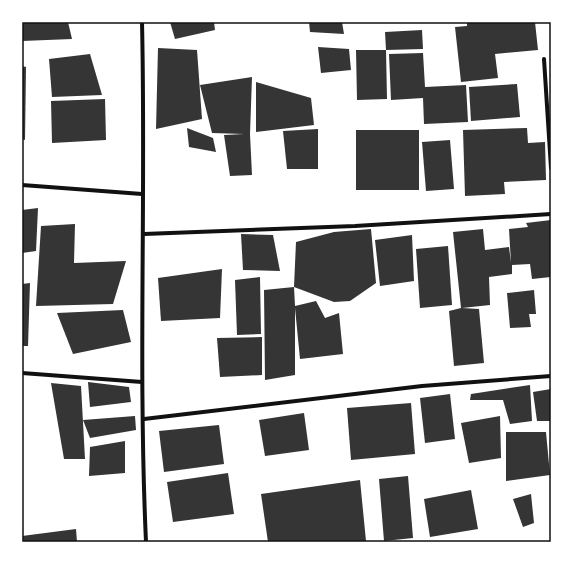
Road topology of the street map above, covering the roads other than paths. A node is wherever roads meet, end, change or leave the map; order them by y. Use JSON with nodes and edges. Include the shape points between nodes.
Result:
{"nodes":[{"id":1,"x":142,"y":22,"type":"edge"},
{"id":2,"x":544,"y":59,"type":"dead end"},
{"id":3,"x":551,"y":168,"type":"edge"},
{"id":4,"x":22,"y":185,"type":"edge"},
{"id":5,"x":142,"y":194,"type":"junction"},
{"id":6,"x":551,"y":214,"type":"edge"},
{"id":7,"x":144,"y":234,"type":"junction"},
{"id":8,"x":22,"y":373,"type":"edge"},
{"id":9,"x":551,"y":376,"type":"edge"},
{"id":10,"x":142,"y":382,"type":"junction"},
{"id":11,"x":144,"y":419,"type":"junction"},
{"id":12,"x":146,"y":542,"type":"edge"}],
"edges":[{"from":1,"to":5,"type":"street"},
{"from":2,"to":3,"type":"street"},
{"from":4,"to":5,"type":"street"},
{"from":5,"to":7,"type":"street"},
{"from":6,"to":7,"type":"street","via":[[355,226]]},
{"from":7,"to":10,"type":"street"},
{"from":8,"to":10,"type":"street"},
{"from":9,"to":11,"type":"street","via":[[422,386]]},
{"from":10,"to":11,"type":"street"},
{"from":11,"to":12,"type":"street"}]}
